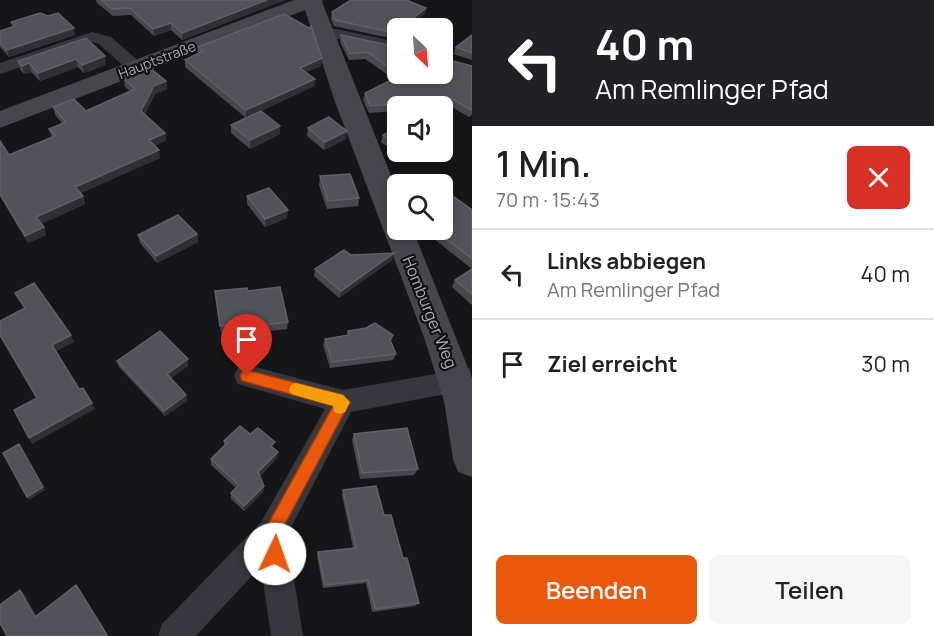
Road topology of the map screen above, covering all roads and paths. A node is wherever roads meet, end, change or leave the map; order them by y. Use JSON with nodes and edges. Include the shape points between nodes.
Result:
{"nodes":[{"id":1,"x":312,"y":1,"type":"edge"},
{"id":2,"x":321,"y":31,"type":"junction"},
{"id":3,"x":387,"y":45,"type":"edge"},
{"id":4,"x":136,"y":68,"type":"junction"},
{"id":5,"x":0,"y":69,"type":"edge"},
{"id":6,"x":0,"y":120,"type":"edge"},
{"id":7,"x":247,"y":376,"type":"dead end"},
{"id":8,"x":464,"y":380,"type":"edge"},
{"id":9,"x":343,"y":402,"type":"junction"},
{"id":10,"x":472,"y":459,"type":"edge"},
{"id":11,"x":272,"y":533,"type":"junction"},
{"id":12,"x":174,"y":636,"type":"edge"},
{"id":13,"x":287,"y":636,"type":"edge"}],
"edges":[{"from":1,"to":2,"type":"street","name":"Homburger Weg"},
{"from":1,"to":4,"type":"street","name":"Hauptstraße"},
{"from":2,"to":3,"type":"street"},
{"from":2,"to":8,"type":"street","name":"Homburger Weg"},
{"from":4,"to":5,"type":"street","via":[[105,40],[93,37]]},
{"from":4,"to":6,"type":"street","name":"Hauptstraße"},
{"from":7,"to":9,"type":"street"},
{"from":8,"to":9,"type":"street"},
{"from":8,"to":10,"type":"street","name":"Homburger Weg"},
{"from":9,"to":11,"type":"street"},
{"from":11,"to":12,"type":"street"},
{"from":11,"to":13,"type":"street"}]}
